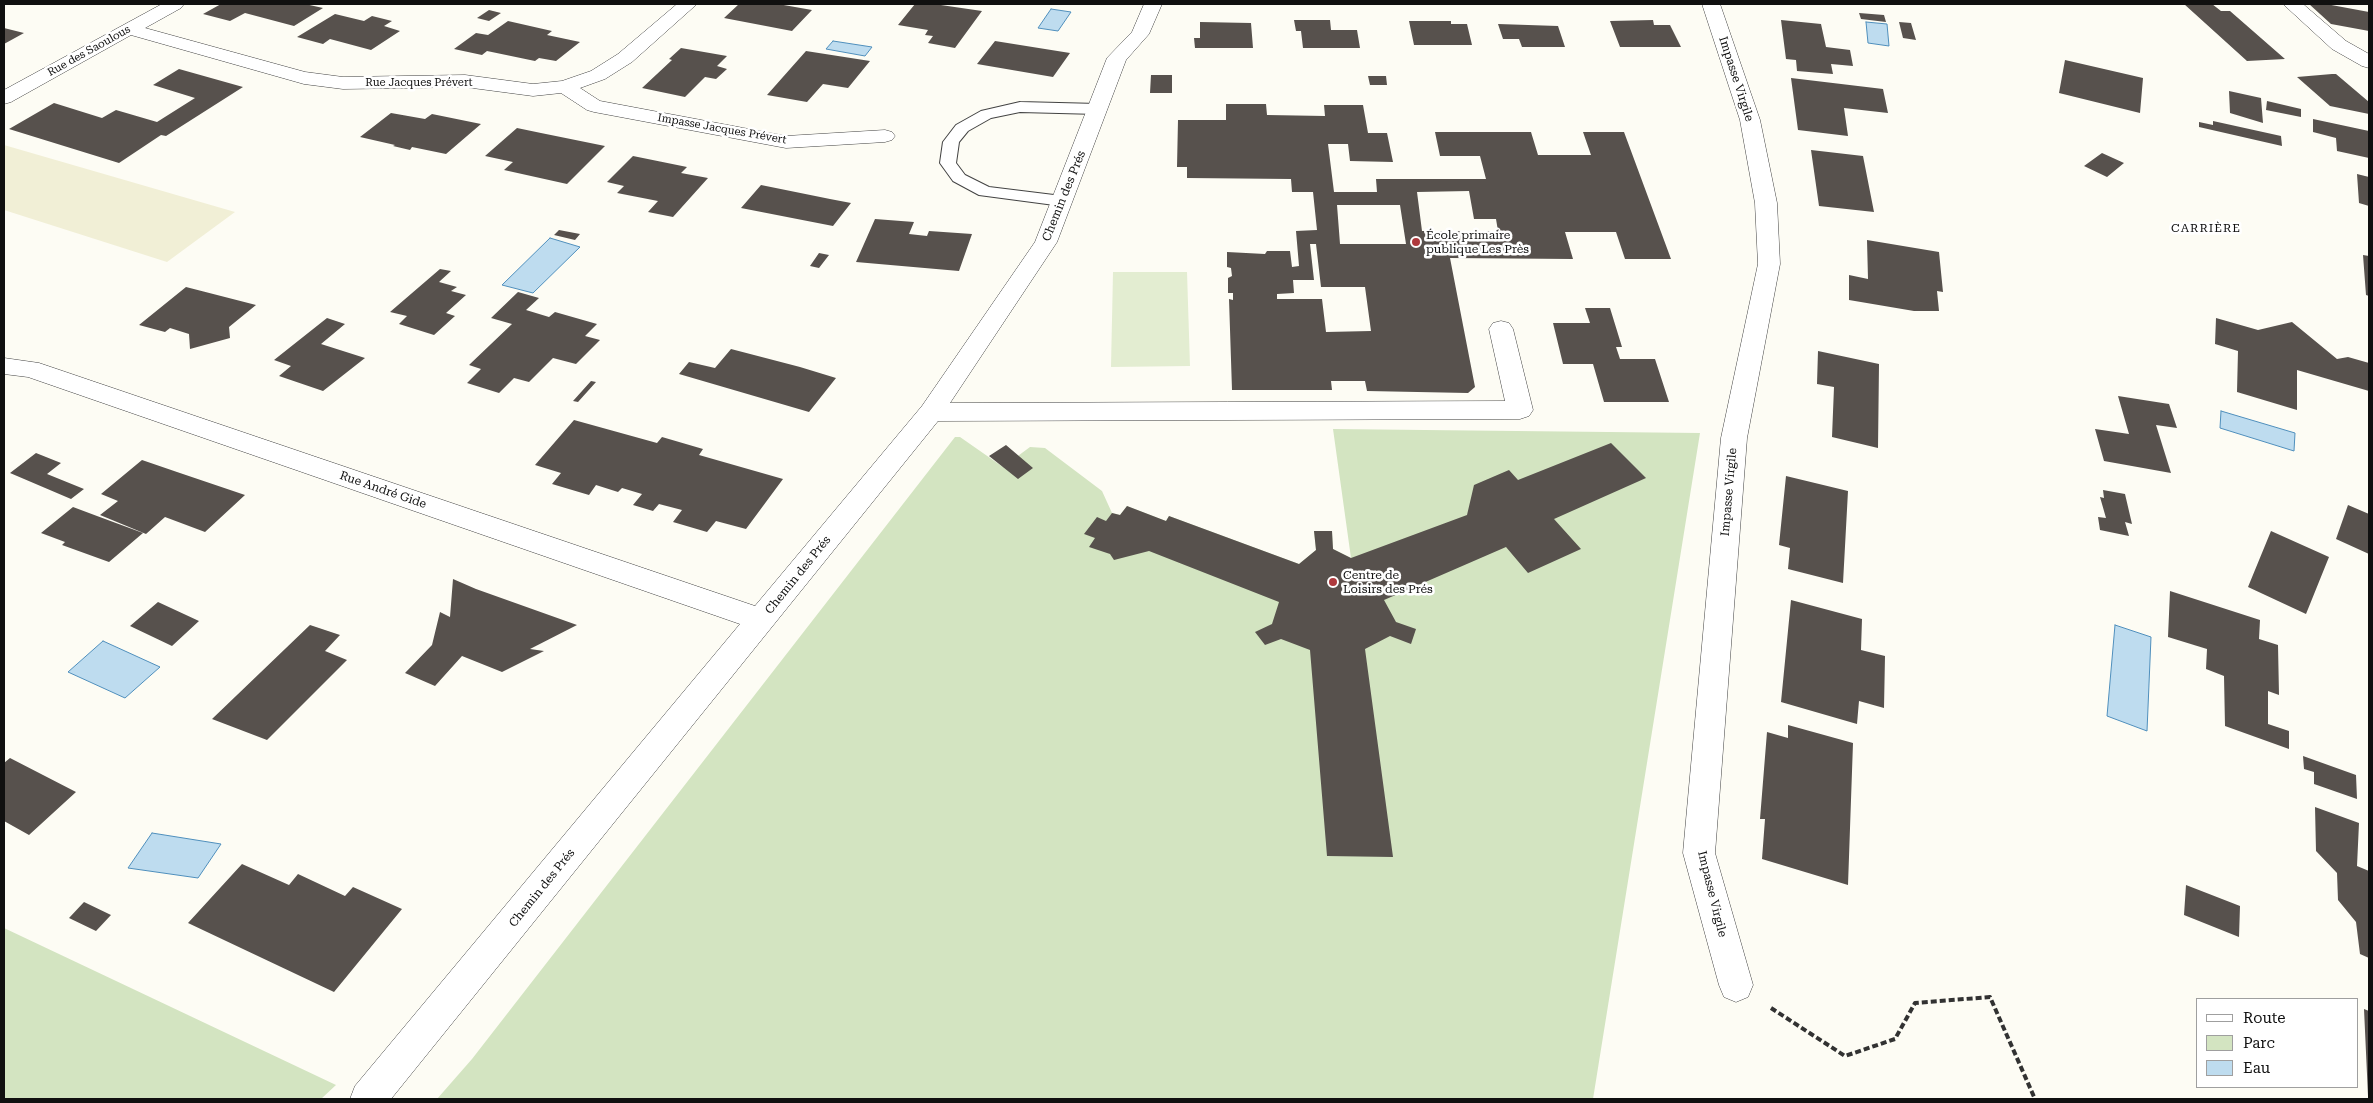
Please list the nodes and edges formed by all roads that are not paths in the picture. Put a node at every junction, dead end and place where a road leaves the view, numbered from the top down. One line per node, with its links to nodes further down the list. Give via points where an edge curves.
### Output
1 (175, 4): 6 (street, Rue des Saoulous)
2 (688, 4): 8 (street, Rue Jacques Prévert, via 626,58 598,75)
3 (1153, 4): 10 (street, Chemin des Prés, via 1140,34 1117,58)
4 (1711, 4): 17 (street, Impasse Virgile, via 1750,120 1766,203 1769,264 1734,438 1699,854)
5 (2292, 4): 7 (street, via 2339,45)
6 (128, 29): 8 (street, Rue Jacques Prévert, via 304,78 342,83 465,81 533,90); 9 (street, Rue des Saoulous)
7 (2369, 62)
8 (565, 87): 11 (street, Impasse Jacques Prévert, via 594,106 786,142)
9 (4, 98)
10 (1098, 109): 12 (street, Chemin des Prés); 12 (lane, via 1020,107 986,114 962,128 951,142 948,163 959,178 985,191)
11 (885, 136)
12 (1062, 201): 15 (street, Chemin des Prés, via 1046,242)
13 (1501, 329): 15 (street, via 1520,410)
14 (4, 366): 16 (street, Rue André Gide, via 39,372)
15 (932, 412): 16 (street, Chemin des Prés)
16 (761, 620): 18 (street, Chemin des Prés)
17 (1736, 985)
18 (368, 1099)

